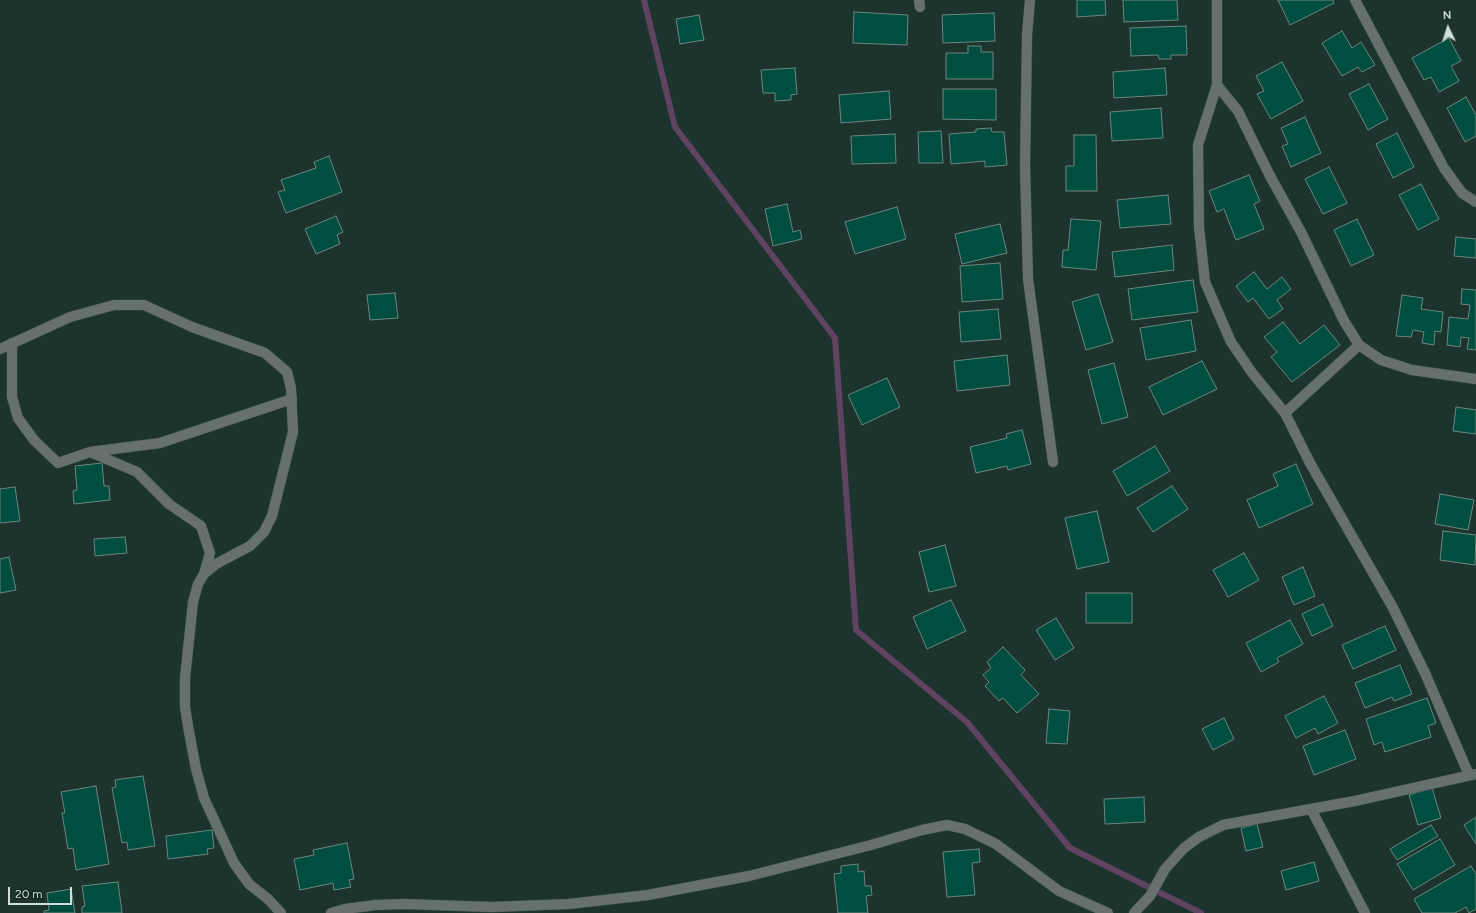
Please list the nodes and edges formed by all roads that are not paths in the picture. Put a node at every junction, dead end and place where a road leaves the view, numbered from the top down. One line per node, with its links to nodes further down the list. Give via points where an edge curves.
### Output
1 (1030, 0): 13 (street, via 1025,166 1028,279)
2 (1217, 0): 4 (street)
3 (1355, 0): 5 (street, via 1444,168 1462,193)
4 (1216, 85): 7 (street, via 1238,111 1344,321); 11 (street, via 1198,145 1199,227 1205,282 1231,342)
5 (1476, 202)
6 (12, 343): 8 (street); 10 (street, via 70,317 114,305 144,305 266,353 287,372); 12 (street, via 12,397 18,418 34,440 58,463)
7 (1359, 345): 9 (street, via 1381,360 1412,370); 11 (street)
8 (0, 349)
9 (1476, 379)
10 (292, 399): 12 (street, via 160,443); 14 (street, via 293,432 272,516 264,532 250,546 216,564)
11 (1285, 413): 15 (street, via 1310,463 1392,606)
12 (90, 452): 14 (street, via 137,472 169,504 201,526 210,553)
13 (1053, 462)
14 (204, 574): 18 (street, via 193,602 185,678 185,707 196,769 204,798 234,863 249,884)
15 (1472, 775): 16 (street)
16 (1311, 809): 21 (street, via 1223,826 1199,837 1184,848 1165,869 1150,896); 22 (street)
17 (486, 910): 19 (street, via 404,904 345,908); 20 (street, via 648,895 749,876 947,825 965,829 996,844 1059,891)
18 (281, 913)
19 (331, 913)
20 (1108, 913)
21 (1134, 913)
22 (1365, 913)

